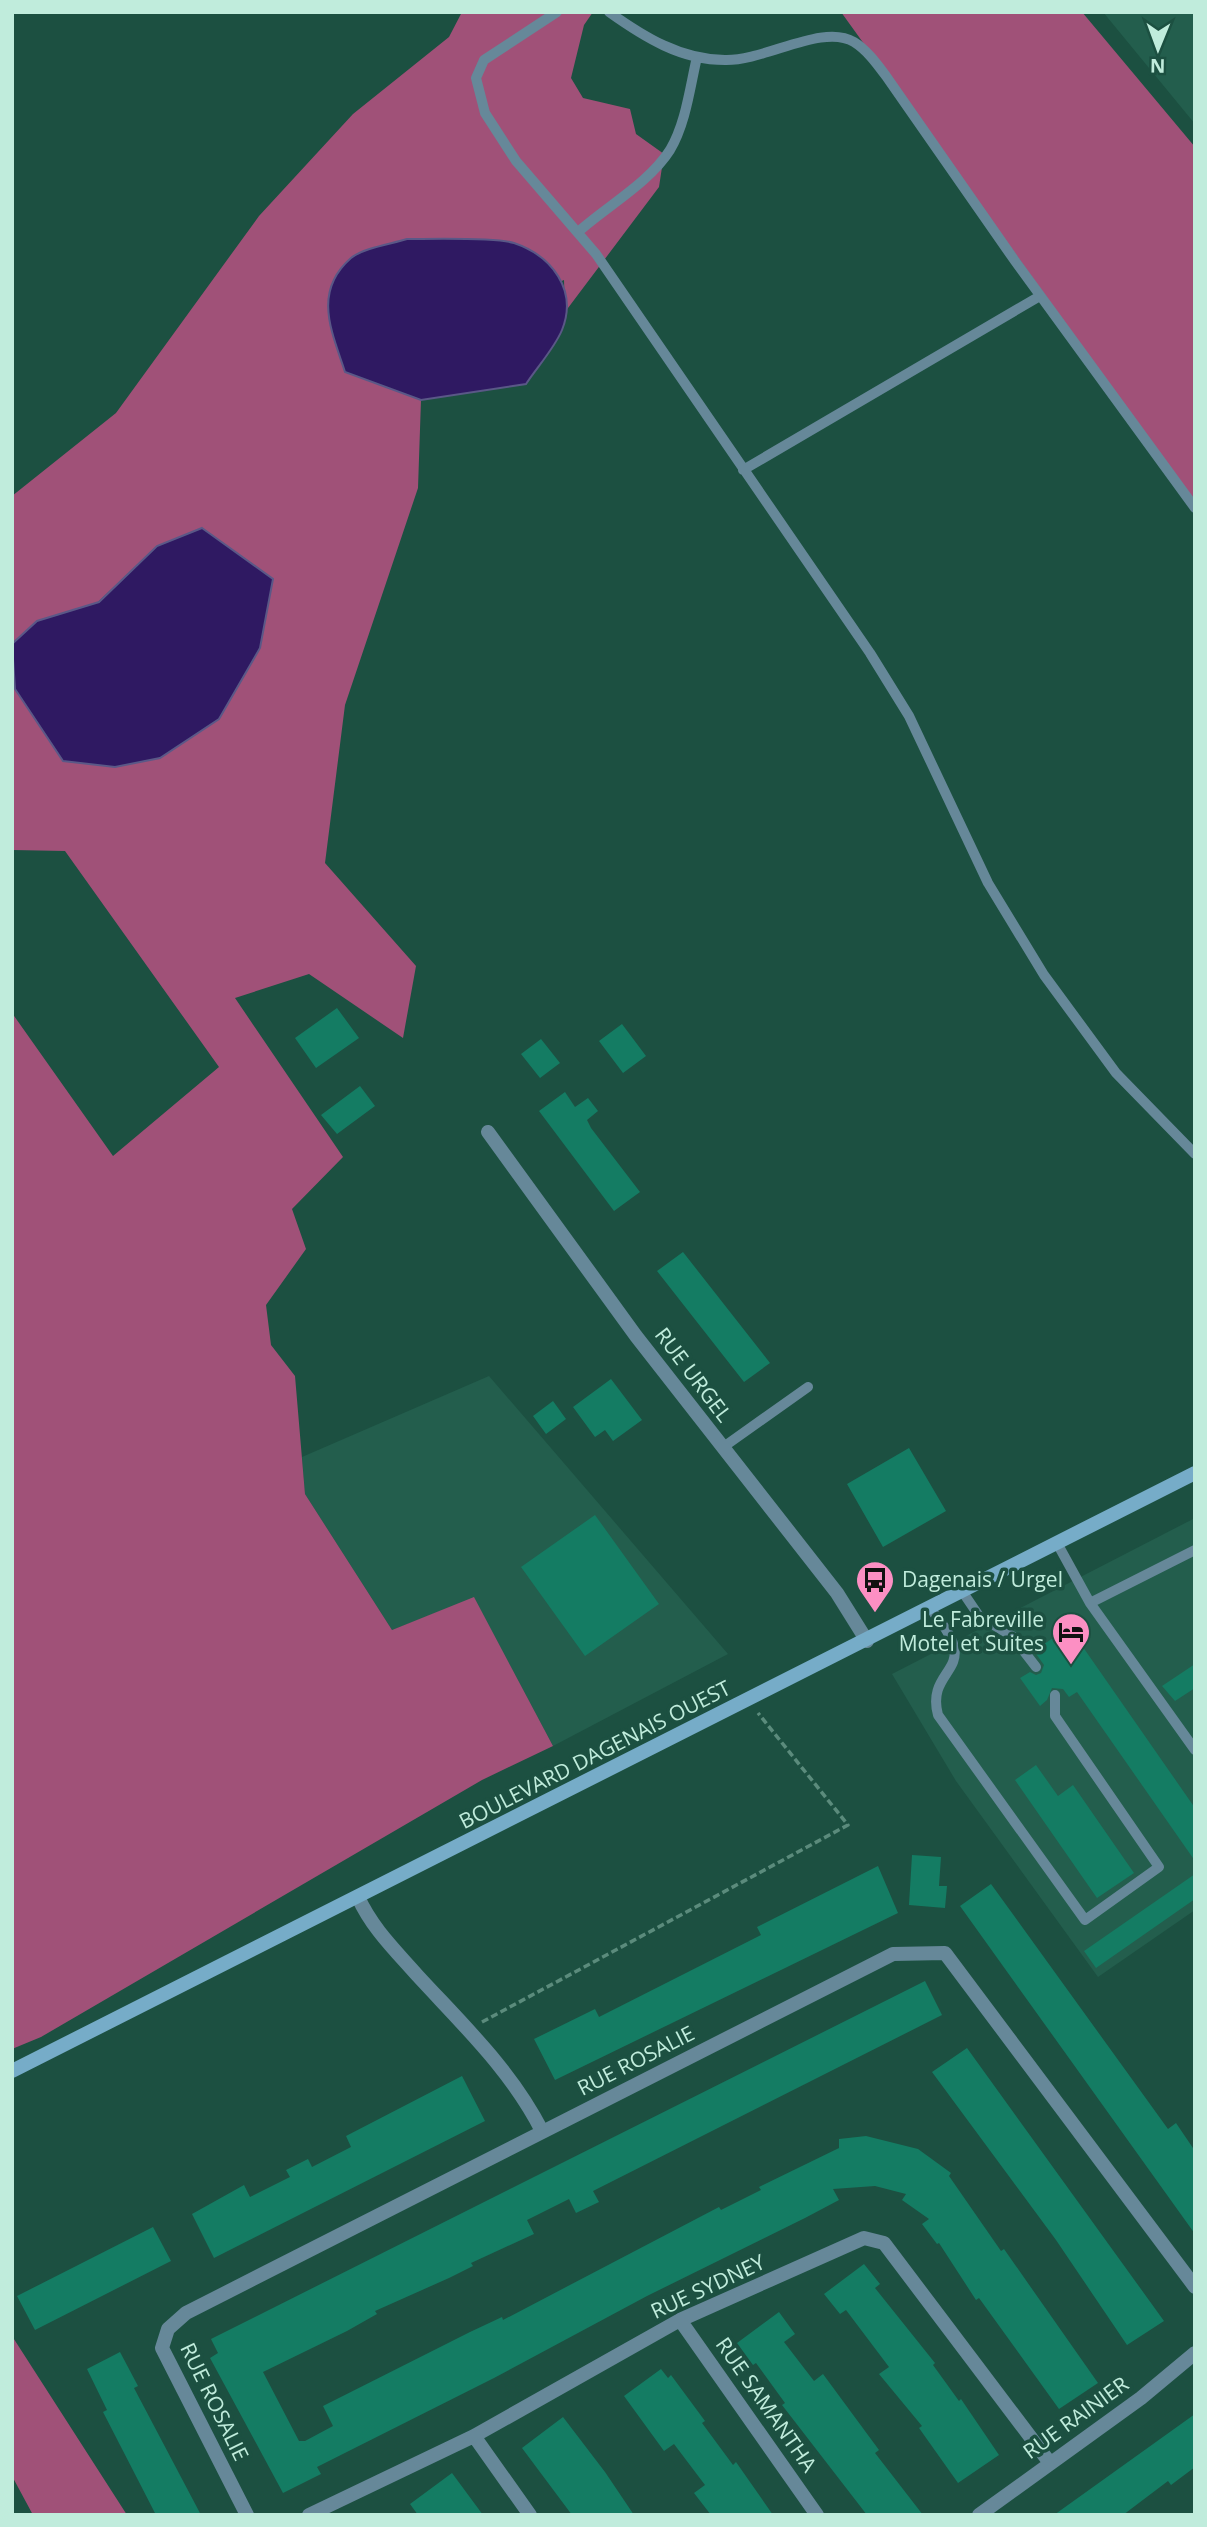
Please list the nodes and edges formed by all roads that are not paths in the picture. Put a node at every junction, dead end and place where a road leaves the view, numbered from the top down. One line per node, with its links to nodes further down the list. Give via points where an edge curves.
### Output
1 (556, 12): 4 (lane, via 484,60 478,69 477,90 498,137)
2 (609, 12): 3 (lane, via 665,47)
3 (697, 57): 4 (lane, via 669,150 639,182); 5 (lane, via 750,59 824,35 853,41 887,76)
4 (578, 232): 6 (lane, via 670,358)
5 (1040, 296): 6 (lane); 7 (lane)
6 (743, 470): 9 (lane, via 903,707 964,839 1044,975 1116,1073)
7 (1195, 508)
8 (488, 1132): 11 (street, RUE URGEL)
9 (1195, 1154)
10 (807, 1387): 11 (lane)
11 (722, 1448): 18 (street, RUE URGEL, via 844,1602)
12 (1195, 1473): 13 (main road, BOULEVARD DAGENAIS OUEST)
13 (1057, 1543): 15 (main road, BOULEVARD DAGENAIS OUEST); 16 (lane)
14 (1195, 1550): 16 (lane)
15 (962, 1591): 17 (main road, BOULEVARD DAGENAIS OUEST); 19 (lane, via 979,1616 1012,1636)
16 (1090, 1603): 21 (lane)
17 (930, 1608): 18 (main road, BOULEVARD DAGENAIS OUEST); 20 (lane, via 955,1648 953,1664 937,1687 939,1715 1085,1920 1159,1867 1055,1716)
18 (867, 1641): 22 (main road, BOULEVARD DAGENAIS OUEST)
19 (1036, 1667)
20 (1055, 1695)
21 (1195, 1750)
22 (358, 1897): 23 (main road, BOULEVARD DAGENAIS OUEST); 24 (street, via 380,1934 518,2088)
23 (12, 2071)
24 (542, 2131): 25 (street, RUE ROSALIE, via 893,1954 945,1953); 30 (street, RUE ROSALIE, via 186,2313 168,2329 162,2348)
25 (1195, 2287)
26 (680, 2320): 28 (street, RUE SYDNEY); 29 (street, RUE SYDNEY, via 864,2238 884,2243); 33 (street, RUE SAMANTHA)
27 (1195, 2353): 29 (street, RUE RAINIER)
28 (474, 2436): 31 (street, RUE SYDNEY); 32 (street)
29 (1050, 2463): 34 (street, RUE RAINIER)
30 (247, 2515)
31 (309, 2515)
32 (530, 2515)
33 (817, 2515)
34 (979, 2515)

